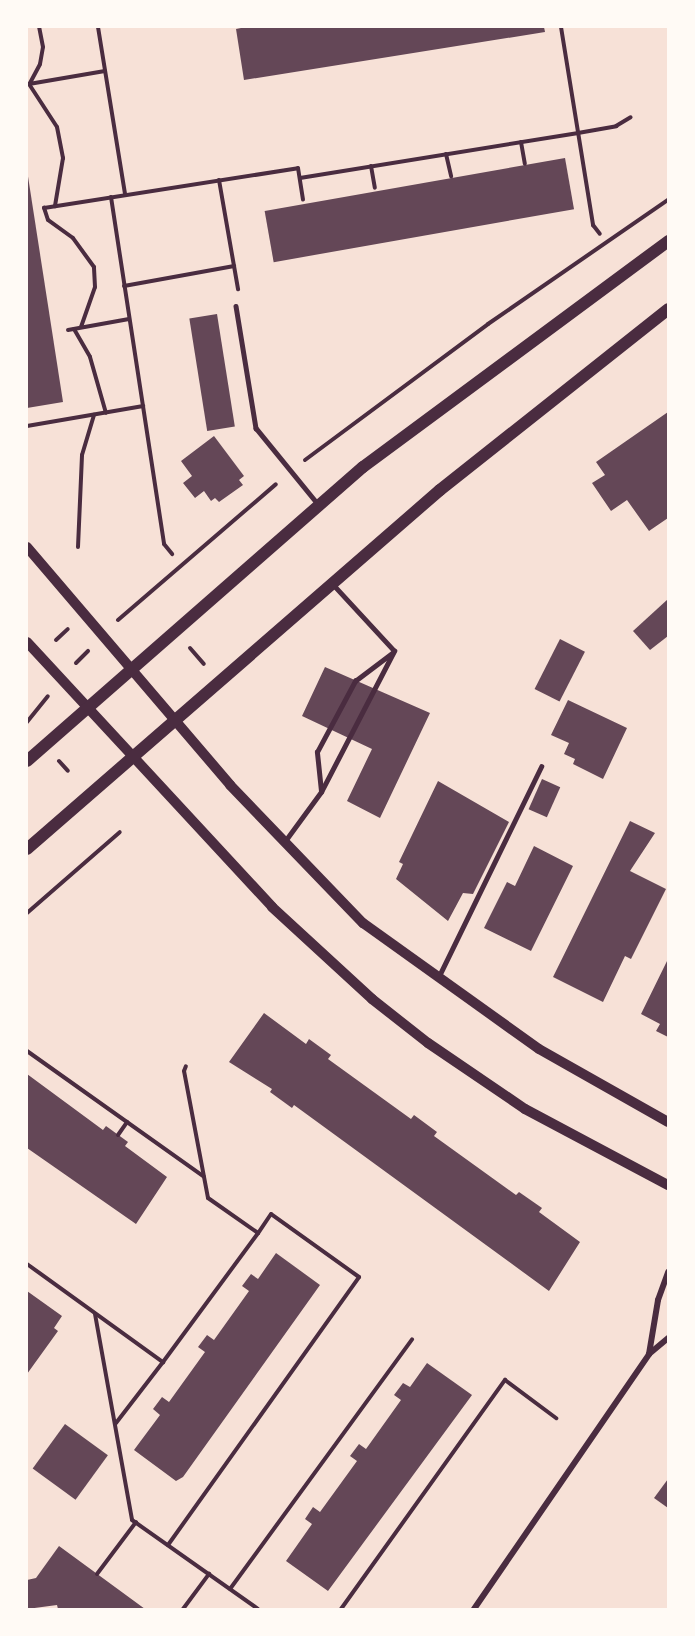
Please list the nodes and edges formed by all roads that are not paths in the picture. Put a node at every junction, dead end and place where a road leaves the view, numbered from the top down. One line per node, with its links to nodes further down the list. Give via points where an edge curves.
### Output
1 (668, 241): 4 (main road, via 363,467)
2 (236, 306): 4 (lane, via 256,428)
3 (668, 309): 6 (main road, via 504,437)
4 (320, 506): 9 (main road)
5 (27, 547): 9 (street)
6 (333, 585): 8 (lane); 11 (main road)
7 (27, 642): 10 (street)
8 (394, 651): 15 (lane); 15 (lane, via 355,681 321,744 317,752)
9 (131, 669): 10 (main road); 11 (street)
10 (87, 708): 12 (street); 13 (main road)
11 (176, 722): 12 (main road); 16 (street)
12 (134, 759): 17 (main road); 20 (street, via 292,927 372,999 428,1043 525,1109)
13 (27, 761)
14 (541, 767): 18 (lane)
15 (321, 792): 16 (lane)
16 (283, 843): 18 (street, via 363,923)
17 (27, 849)
18 (438, 979): 19 (street, via 588,1079)
19 (668, 1122)
20 (668, 1185)
21 (668, 1272): 23 (street, via 658,1300)
22 (668, 1338): 23 (street)
23 (649, 1354): 24 (street)
24 (474, 1609)

